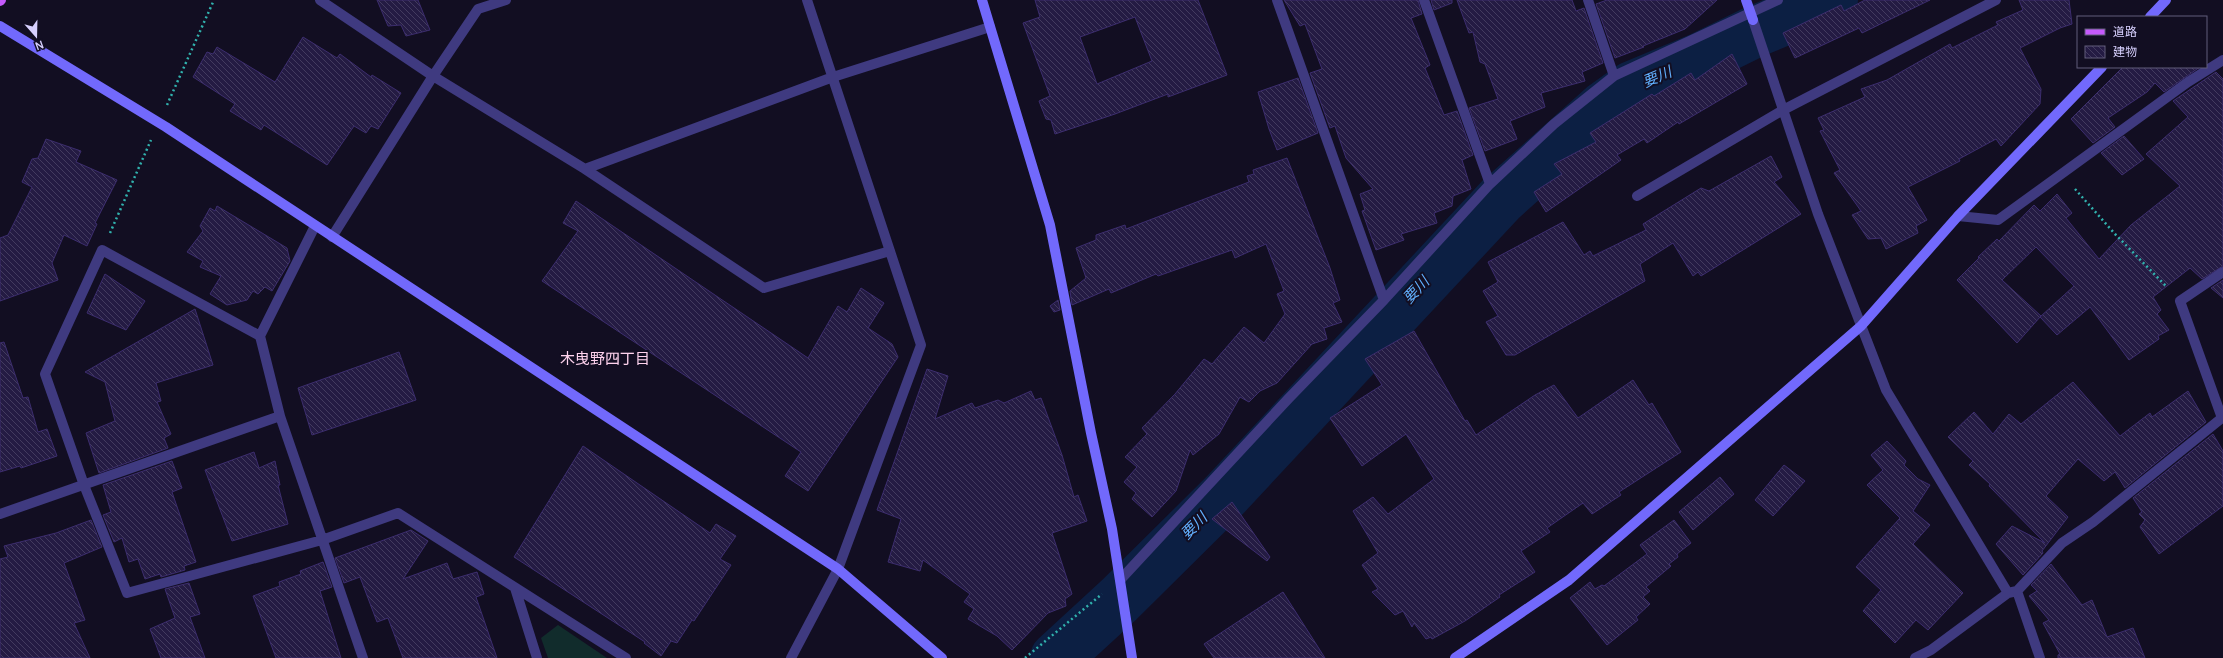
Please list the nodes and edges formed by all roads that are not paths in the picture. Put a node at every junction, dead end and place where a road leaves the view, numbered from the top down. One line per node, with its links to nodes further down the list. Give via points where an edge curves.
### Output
1 (320, 0): 18 (street)
2 (506, 0): 18 (street, via 478,9)
3 (807, 0): 20 (street)
4 (982, 0): 15 (street)
5 (1277, 0): 30 (street)
6 (1424, 0): 23 (street)
7 (1588, 0): 19 (street)
8 (1746, 0): 12 (street)
9 (1778, 0): 12 (street)
10 (1996, 0): 21 (street)
11 (2166, 0): 13 (street)
12 (1752, 16): 19 (street); 21 (street)
13 (2151, 16)
14 (0, 26): 26 (street, via 158,123)
15 (990, 27): 20 (street); 38 (street, via 1050,225)
16 (2223, 60): 25 (street, via 2188,82 1998,220)
17 (2101, 68): 25 (street)
18 (433, 76): 22 (street); 27 (street)
19 (1614, 76): 23 (street, via 1554,124)
20 (833, 77): 22 (street); 28 (street)
21 (1783, 110): 24 (street); 31 (street, via 1818,214)
22 (585, 169): 28 (street, via 764,288)
23 (1490, 184): 30 (street)
24 (1637, 196)
25 (1958, 216): 31 (street)
26 (315, 226): 27 (street); 32 (street)
27 (332, 237): 37 (street)
28 (890, 251): 37 (street, via 921,345)
29 (2223, 272): 40 (street, via 2180,301 2222,418 2093,522 2062,543)
30 (1384, 300): 38 (street)
31 (1861, 326): 40 (street, via 1886,390); 47 (street, via 1569,580)
32 (260, 336): 33 (street); 34 (street, via 102,250 45,374)
33 (280, 416): 34 (street); 36 (street)
34 (84, 485): 35 (street); 36 (street, via 127,593)
35 (0, 514)
36 (322, 540): 39 (street, via 398,513); 41 (street)
37 (838, 569): 44 (street); 45 (street)
38 (1121, 579): 46 (street)
39 (516, 588): 42 (street); 43 (street)
40 (2013, 592): 48 (street, via 1930,650); 49 (street)
41 (363, 658)
42 (537, 658)
43 (626, 658)
44 (791, 658)
45 (942, 658)
46 (1132, 658)
47 (1455, 658)
48 (1914, 658)
49 (2040, 658)

